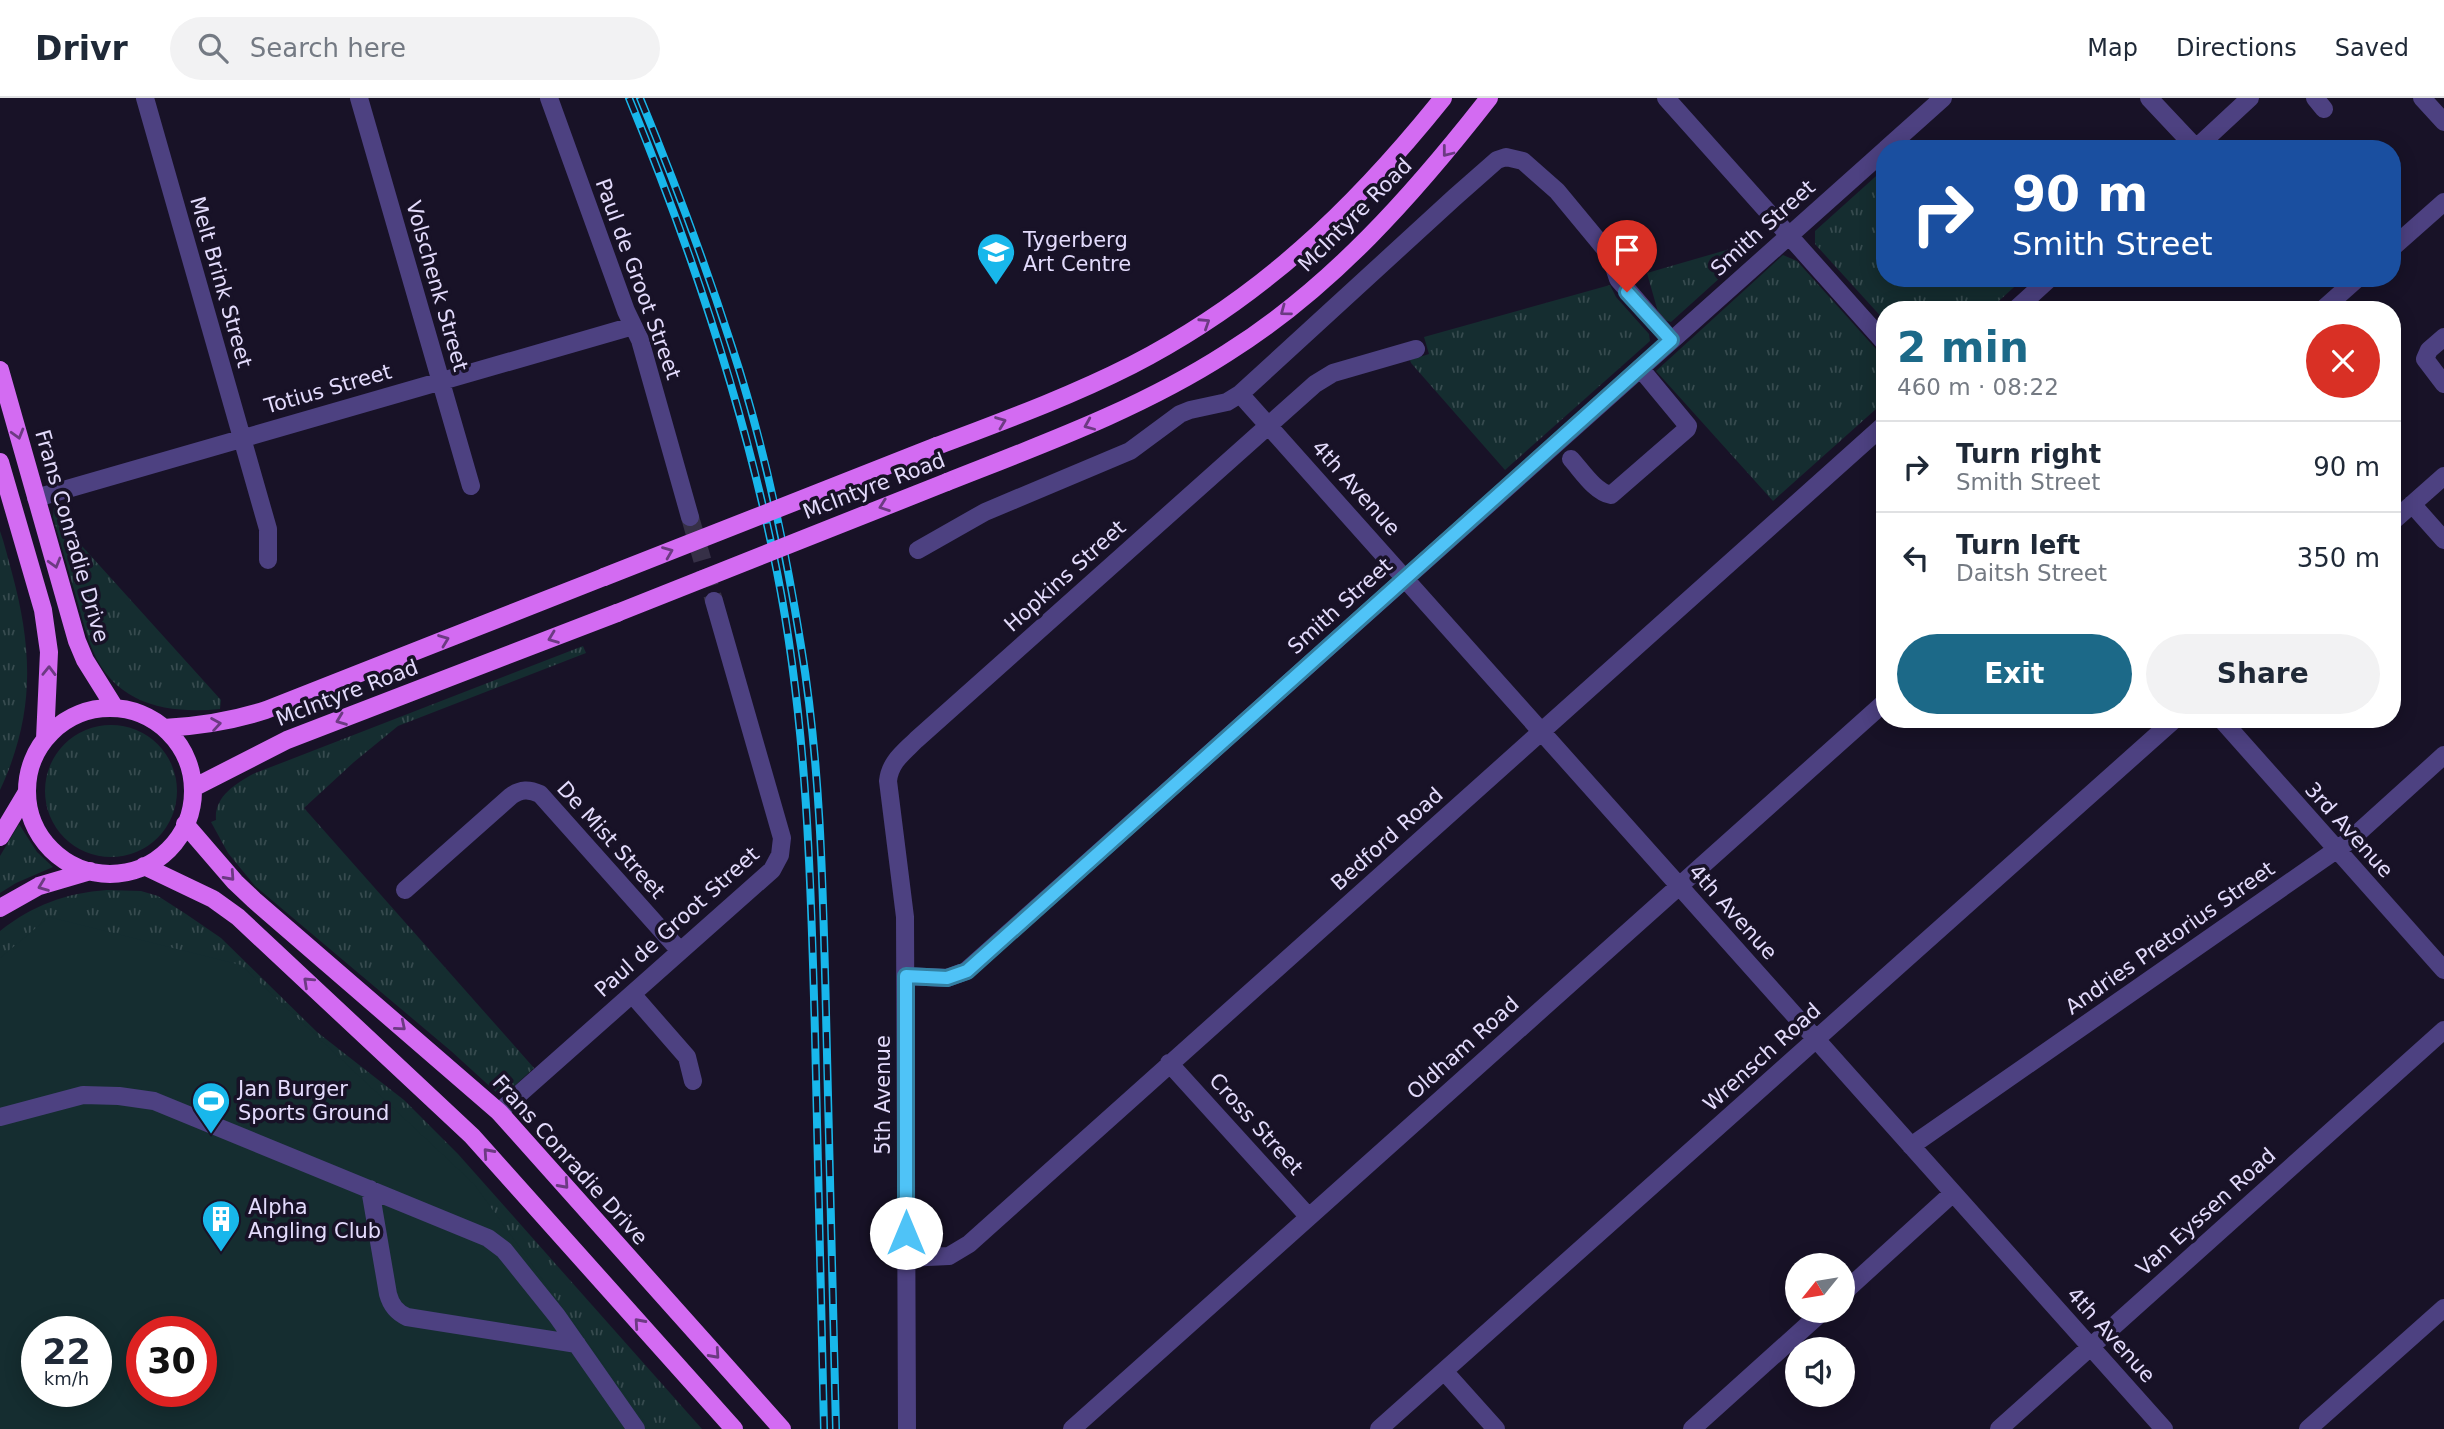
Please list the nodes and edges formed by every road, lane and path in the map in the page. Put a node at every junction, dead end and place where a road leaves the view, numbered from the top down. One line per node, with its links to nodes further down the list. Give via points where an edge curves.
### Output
1 (145, 98): 35 (street, Melt Brink Street)
2 (359, 98): 30 (street, Volschenk Street)
3 (549, 98): 23 (street, Paul de Groot Street)
4 (1443, 98): 52 (main road, McIntyre Road, one-way to 4, bridge, via 234,721 266,710 1057,400 1132,365 1180,339 1268,278 1373,181)
5 (1489, 98): 59 (main road, McIntyre Road, one-way to 59, bridge, via 1390,217 1309,292 1229,352 1138,404 287,740)
6 (1666, 98): 17 (street)
7 (1943, 98): 12 (street, Smith Street)
8 (2149, 98): 13 (street)
9 (2250, 98): 14 (street)
10 (2422, 98): 11 (street)
11 (2444, 122)
12 (1895, 140)
13 (2188, 140)
14 (2204, 140)
15 (1876, 157): 17 (street, Smith Street)
16 (2444, 202): 18 (street)
17 (1789, 236): 24 (street); 26 (street, Smith Street)
18 (2401, 240)
19 (2040, 287): 21 (street)
20 (2348, 287): 22 (street)
21 (2025, 301)
22 (2332, 301)
23 (633, 326): 30 (street, Totius Street); 44 (street, Paul de Groot Street)
24 (1876, 333)
25 (2444, 337): 31 (street, via 2425,359)
26 (1671, 340): 28 (street, Smith Street); 32 (street, via 1618,279 1609,255 1557,191 1523,161 1506,157 1463,189)
27 (1416, 349): 33 (street, Hopkins Street, via 1324,378)
28 (1640, 368): 36 (street, via 1682,416 1687,429 1611,495 1597,488); 48 (street, Smith Street)
29 (0, 370): 40 (main road, Frans Conradie Drive, one-way to 40)
30 (441, 381): 35 (street, Totius Street); 39 (street, Volschenk Street)
31 (2444, 384)
32 (1240, 394): 33 (street, 4th Avenue); 46 (street, via 1180,414 1130,451 985,512)
33 (1269, 424): 48 (street, 4th Avenue); 58 (street, Hopkins Street)
34 (1876, 432): 55 (street, Bedford Road)
35 (242, 438): 40 (street, Totius Street); 47 (street, Melt Brink Street, via 268,529)
36 (1572, 459)
37 (0, 462): 42 (main road)
38 (2444, 476): 41 (street)
39 (471, 486)
40 (36, 498): 50 (main road, Frans Conradie Drive, one-way to 50, via 77,641)
41 (2412, 504): 43 (street); 45 (street)
42 (6, 505): 56 (main road, one-way to 42, via 49,652 43,610)
43 (2401, 514)
44 (690, 517)
45 (2444, 540)
46 (918, 550)
47 (268, 560)
48 (1406, 579): 55 (street, 4th Avenue); 71 (street, Smith Street, via 967,971 947,978)
49 (715, 601): 69 (street, Paul de Groot Street, via 782,847 772,870)
50 (115, 708): 52 (main road, via 141,714); 56 (main road, via 76,715)
51 (1876, 710): 66 (street, Oldham Road)
52 (164, 728): 59 (main road, via 183,754)
53 (2165, 728): 74 (street, Wrensch Road)
54 (2229, 728): 63 (street, 3rd Avenue)
55 (1542, 732): 66 (street, 4th Avenue); 75 (street, Bedford Road)
56 (45, 739): 60 (main road, via 30,767)
57 (2444, 755): 63 (street, Andries Pretorius Street)
58 (893, 763): 71 (street, 5th Avenue, via 888,780 905,917)
59 (192, 788): 61 (main road)
60 (27, 792): 62 (main road); 65 (main road, via 32,818 45,842 65,860)
61 (185, 824): 64 (main road, via 166,852); 77 (main road, Frans Conradie Drive, one-way to 77, via 254,900)
62 (0, 837)
63 (2336, 850): 70 (street, 3rd Avenue); 79 (street, Andries Pretorius Street)
64 (144, 866): 65 (main road, via 117,873); 91 (main road, one-way to 64, via 472,1136 422,1087 238,917 213,899)
65 (90, 871): 68 (main road, one-way to 68, via 39,886)
66 (1679, 885): 74 (street, 4th Avenue); 82 (street, Oldham Road)
67 (405, 890): 69 (street, De Mist Street, via 511,796 533,791)
68 (0, 908)
69 (680, 951): 72 (street, Paul de Groot Street)
70 (2444, 970)
71 (906, 976): 83 (street, 5th Avenue)
72 (632, 994): 76 (street, via 687,1057); 77 (street, Paul de Groot Street)
73 (2444, 1030): 88 (street, Van Eyssen Road)
74 (1816, 1038): 79 (street, 4th Avenue); 89 (street, Wrensch Road)
75 (1169, 1063): 82 (street, Cross Street); 83 (street, Bedford Road, via 960,1251 949,1256)
76 (693, 1080)
77 (499, 1112): 92 (main road, Frans Conradie Drive, one-way to 92)
78 (0, 1117): 80 (street, via 83,1095 154,1101)
79 (1912, 1146): 81 (street, 4th Avenue)
80 (370, 1189): 87 (street, via 488,1238 504,1250); 87 (street, via 388,1294 400,1314)
81 (1953, 1193): 84 (street); 88 (street, 4th Avenue)
82 (1308, 1216): 94 (street, Oldham Road)
83 (906, 1258): 93 (street, 5th Avenue)
84 (1855, 1282)
85 (2444, 1308): 100 (street)
86 (1810, 1323): 97 (street)
87 (577, 1344): 90 (street)
88 (2090, 1346): 98 (street, Van Eyssen Road); 99 (street, 4th Avenue)
89 (1444, 1371): 95 (street, Wrensch Road); 96 (street)
90 (636, 1429)
91 (734, 1429)
92 (782, 1429)
93 (907, 1429)
94 (1072, 1429)
95 (1379, 1429)
96 (1496, 1429)
97 (1692, 1429)
98 (1999, 1429)
99 (2164, 1429)
100 (2308, 1429)

